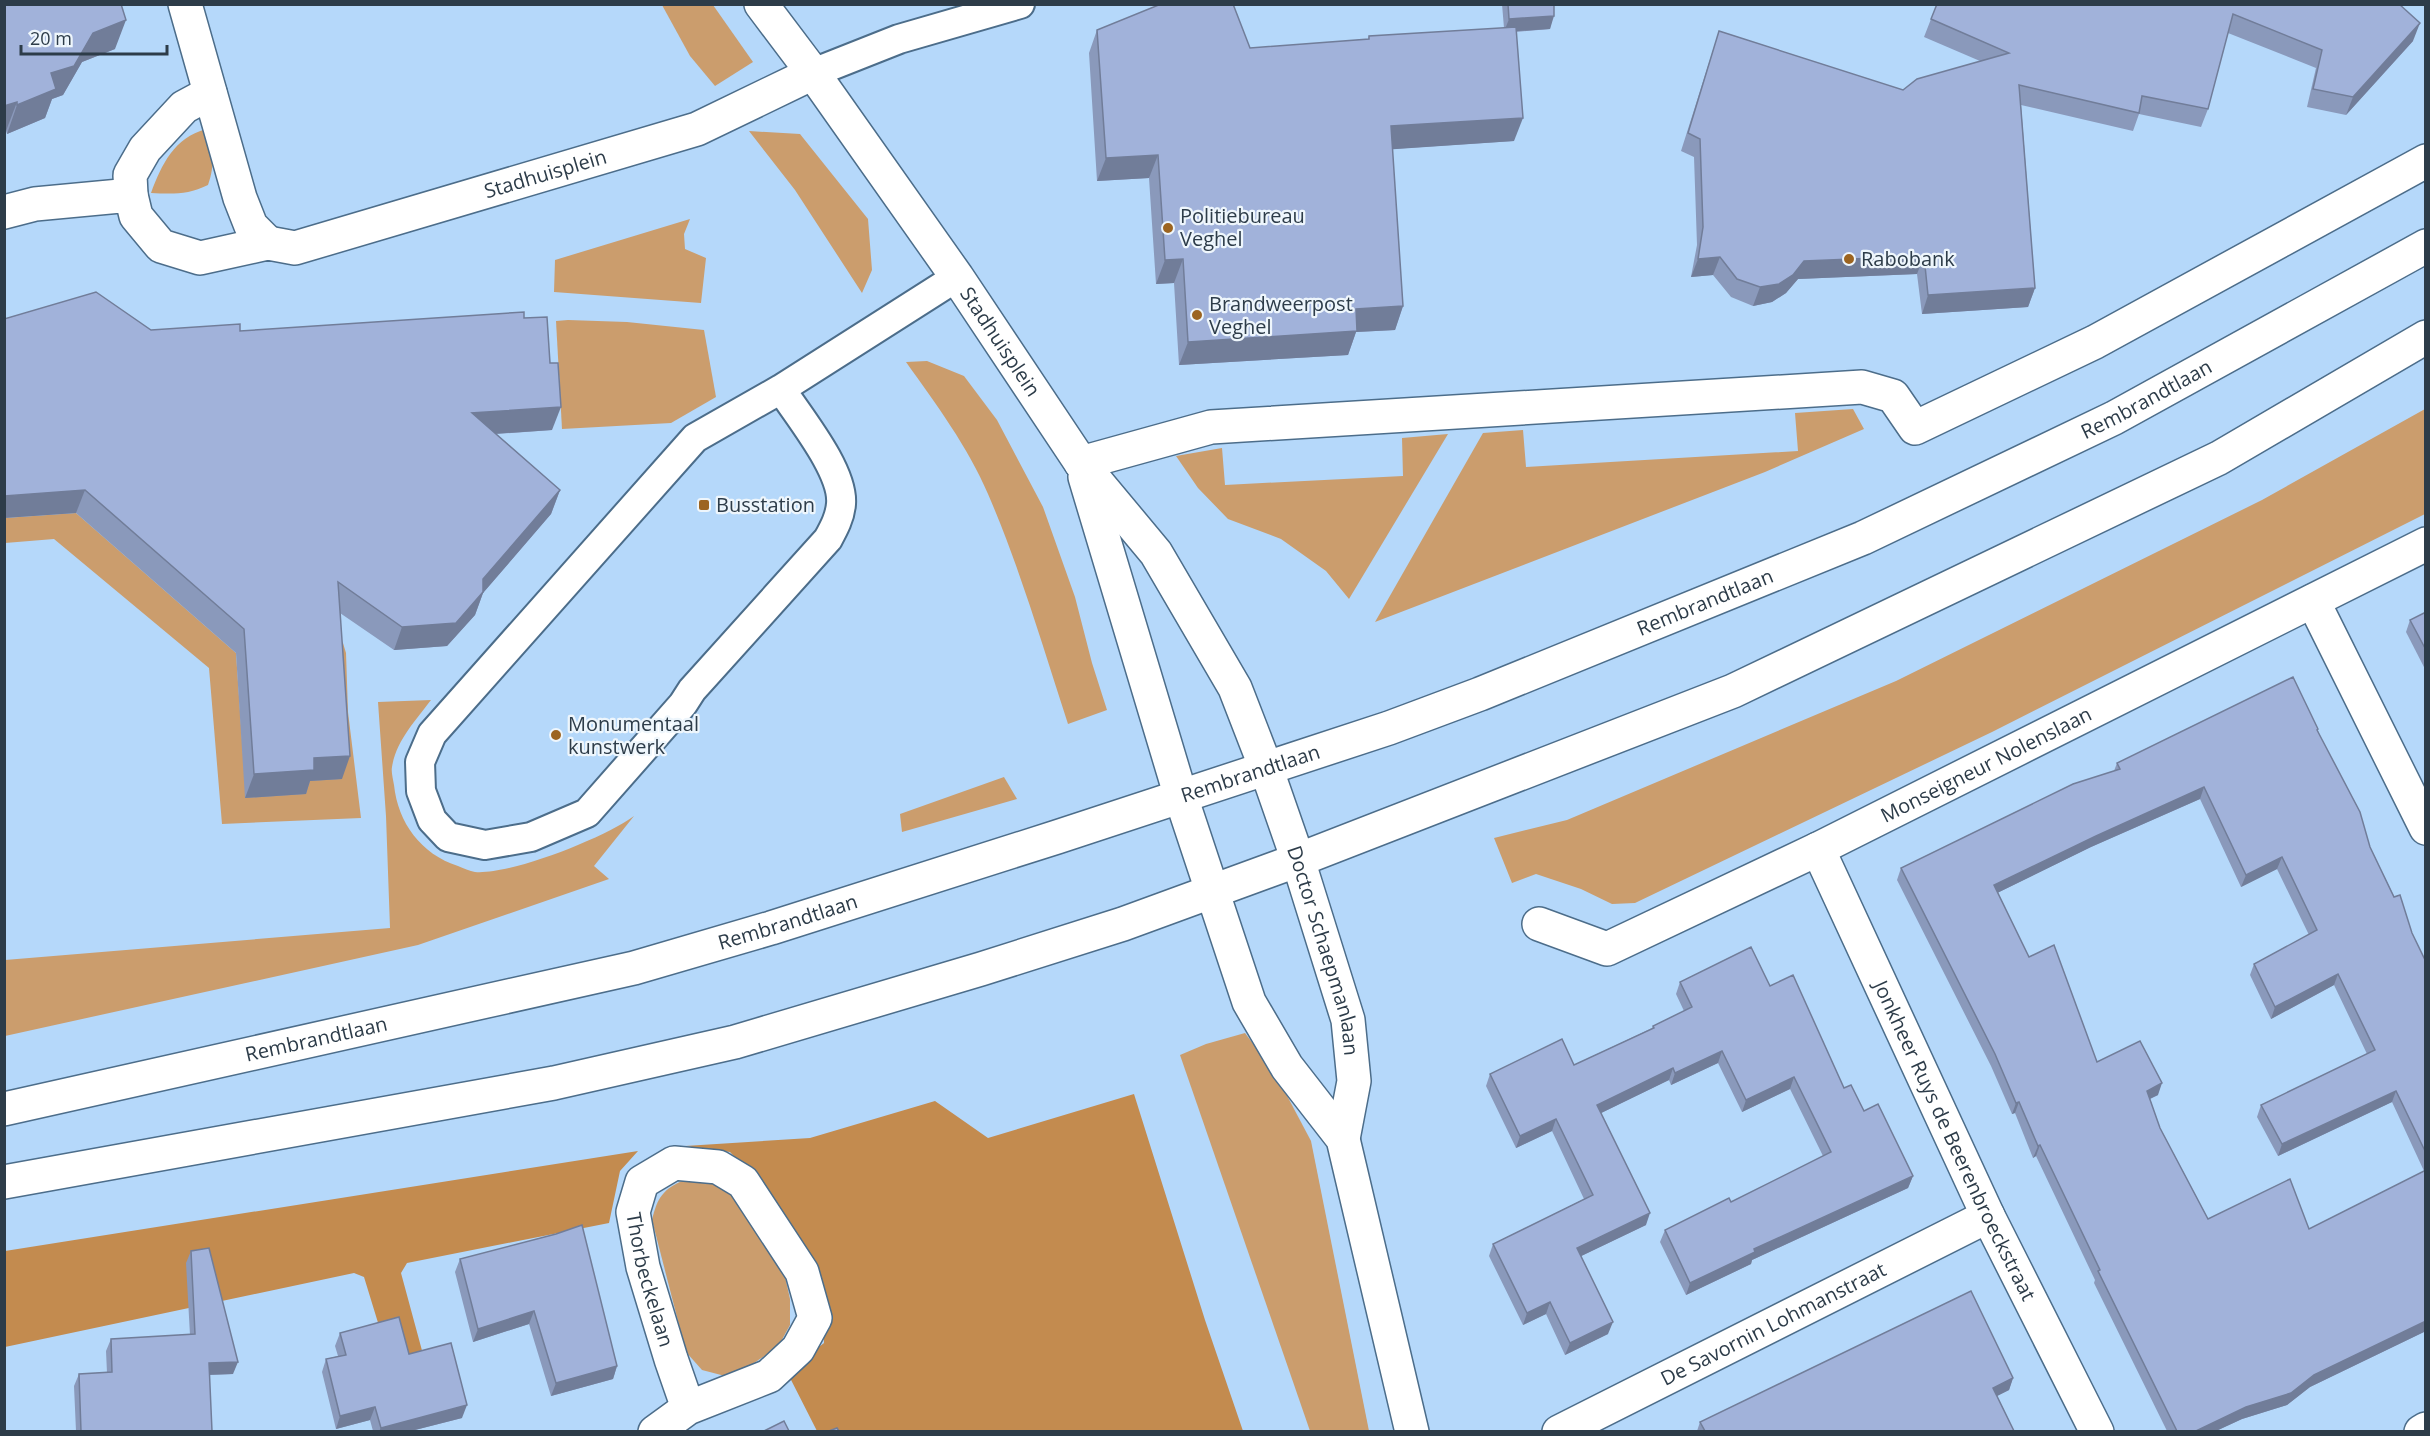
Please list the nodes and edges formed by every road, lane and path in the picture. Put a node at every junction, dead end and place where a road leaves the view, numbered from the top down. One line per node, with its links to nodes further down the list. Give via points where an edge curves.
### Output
1 (761, 4): 4 (street, Stadhuisplein)
2 (189, 5): 5 (street)
3 (1019, 5): 4 (lane, via 899,39)
4 (813, 74): 9 (street, Stadhuisplein, via 697,129 295,248); 11 (street, Stadhuisplein)
5 (210, 93): 7 (street, Stadhuisplein, via 184,107 145,149 130,175); 9 (street, via 240,198 251,226)
6 (2426, 160): 14 (street, via 2095,342 1915,428 1893,396 1862,387 1211,427)
7 (131, 195): 8 (street, via 35,204); 9 (street, Stadhuisplein, via 136,216 161,246 200,258)
8 (4, 212)
9 (268, 243)
10 (2426, 246): 17 (street, Rembrandtlaan, via 2114,417 1863,538 1480,694)
11 (957, 277): 13 (lane); 14 (street, Stadhuisplein)
12 (2426, 337): 21 (street, via 2219,458 1733,692)
13 (781, 388): 13 (lane, via 695,438 432,734 420,762 420,790 432,820 448,837 485,844 508,841 531,837 586,813 828,539 839,513 839,484 832,466)
14 (1081, 464): 17 (street, Stadhuisplein, via 1156,553 1235,688); 18 (street, Stadhuisplein)
15 (2426, 544): 16 (street, Monseigneur Nolenslaan)
16 (2313, 601): 19 (street); 20 (street, Monseigneur Nolenslaan)
17 (1266, 768): 18 (street, Rembrandtlaan); 21 (street, Doctor Schaepmanlaan)
18 (1182, 797): 22 (street, Doctor Schaepmanlaan); 24 (street, Rembrandtlaan, via 634,968)
19 (2426, 828)
20 (1818, 849): 23 (street, Monseigneur Nolenslaan, via 1607,949); 27 (street, Jonkheer Ruys de Beerenbroeckstraat)
21 (1298, 860): 22 (street); 25 (street, Doctor Schaepmanlaan, via 1348,1020 1354,1082)
22 (1213, 891): 25 (street, Doctor Schaepmanlaan, via 1249,1002 1287,1067); 26 (street, via 1044,950 735,1042 554,1083)
23 (1539, 924)
24 (4, 1109)
25 (1342, 1139): 31 (street, Doctor Schaepmanlaan)
26 (4, 1182)
27 (1988, 1216): 32 (street, De Savornin Lohmanstraat); 33 (street, Jonkheer Ruys de Beerenbroeckstraat)
28 (688, 1408): 28 (street, Thorbeckelaan, via 643,1267 633,1212 642,1182 674,1163 718,1167 743,1182 802,1272 815,1318 798,1349 769,1376); 30 (street, Thorbeckelaan)
29 (2426, 1429): 34 (street)
30 (655, 1431)
31 (1412, 1431)
32 (1560, 1431)
33 (2097, 1431)
34 (2421, 1431)

